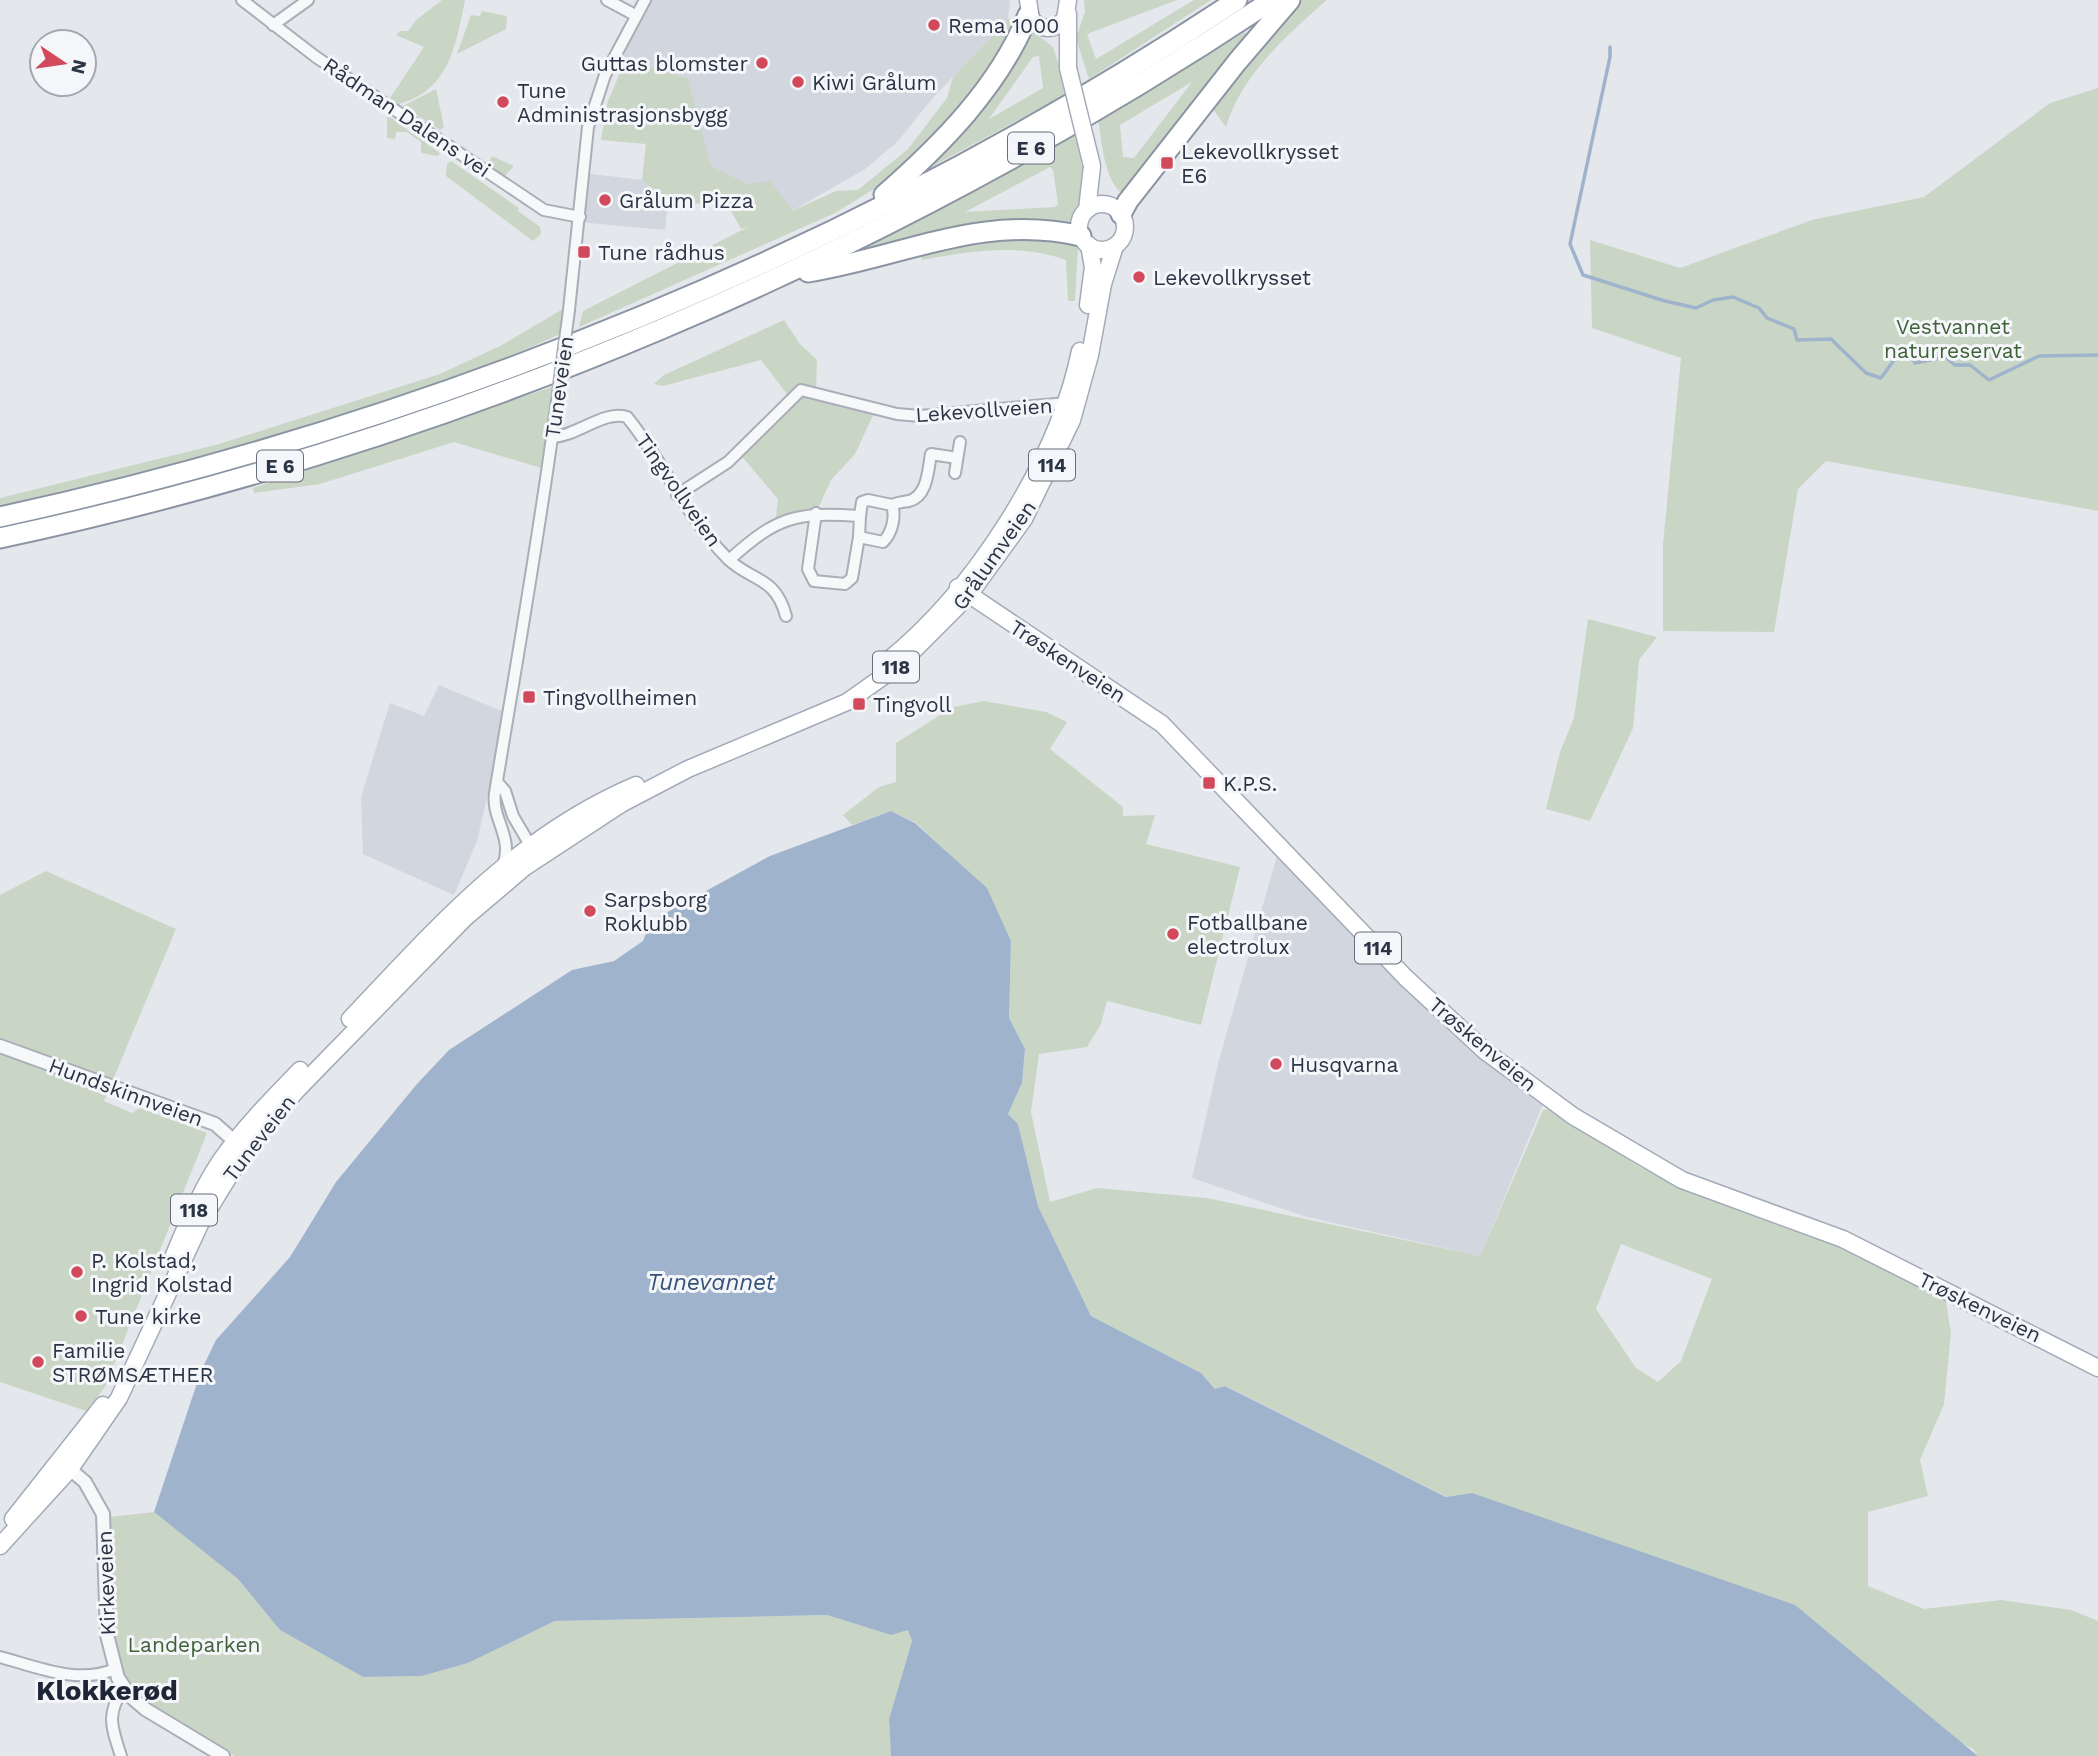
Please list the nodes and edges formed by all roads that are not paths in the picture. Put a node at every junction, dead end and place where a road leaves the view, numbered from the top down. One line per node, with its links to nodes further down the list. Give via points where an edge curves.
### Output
1 (242, 0): 11 (street, Rådman Dalens vei)
2 (308, 0): 11 (street)
3 (607, 0): 10 (street)
4 (645, 0): 10 (street, Tuneveien)
5 (1237, 0): 17 (highway, E 6, via 1058,109)
6 (1272, 0): 21 (highway, E 6, via 1018,155)
7 (1290, 0): 15 (highway, via 1128,201)
8 (1028, 7): 12 (main road, 114, via 1035,23); 17 (highway, E 6, via 1014,46 948,135)
9 (1068, 7): 12 (main road, 114, via 1056,27); 13 (main road, 114)
10 (635, 15): 18 (street, Tuneveien, via 606,75 588,127)
11 (273, 25): 18 (street, Rådman Dalens vei, via 544,210)
12 (1044, 28): 13 (main road, 114)
13 (1063, 50): 14 (main road, 114, bridge)
14 (1092, 166): 15 (main road, 114); 16 (main road, 114)
15 (1114, 209): 16 (main road); 20 (main road, 114, via 1124,234)
16 (1087, 210): 19 (main road, 114, via 1080,220)
17 (859, 216): 32 (highway, E 6, via 667,305 471,382 237,457)
18 (580, 217): 24 (street, Tuneveien, bridge)
19 (1085, 241): 20 (main road, via 1102,250); 21 (highway, E 6, via 1024,227 985,231); 23 (main road, Grålumveien / 114, via 1093,267 1091,289)
20 (1115, 246): 22 (main road, Grålumveien / 114)
21 (779, 277): 34 (highway, E 6, via 565,368 386,432 188,492)
22 (1080, 394): 23 (street, Lekevollveien); 36 (main road, Grålumveien / 114, via 1024,519)
23 (1065, 404): 28 (street, Lekevollveien, via 920,416 801,390 728,462); 36 (main road, Grålumveien / 114, via 1028,486)
24 (552, 437): 28 (street, Tingvollveien, via 611,416 627,417); 39 (street, Tuneveien)
25 (960, 442): 26 (street)
26 (957, 458): 27 (street); 29 (street, via 931,454 920,494 912,501)
27 (955, 473)
28 (677, 495): 35 (street, Tingvollveien)
29 (892, 505): 31 (street, via 862,502); 33 (street, via 890,535 883,542)
30 (816, 513): 31 (street, Tingvollveien); 33 (street, via 808,569 814,581 845,584 852,578); 35 (street, Tingvollveien, via 775,526)
31 (860, 516): 33 (street)
32 (0, 517)
33 (859, 537)
34 (0, 538)
35 (729, 560): 37 (street, Tingvollveien, via 771,586)
36 (964, 591): 38 (main road, Grålumveien / 118, via 898,666 847,702); 45 (main road, Trøskenveien / 114, via 1162,724 1432,1003 1512,1073 1573,1116 1682,1180 1843,1239)
37 (786, 617)
38 (688, 769): 40 (main road, Grålumveien / 118, via 617,793); 42 (main road, Grålumveien / 118, via 621,804)
39 (498, 783): 40 (street); 41 (street, Tuneveien, via 495,794 507,850)
40 (530, 845): 41 (main road, Tuneveien / 118); 42 (street)
41 (503, 865): 44 (main road, Tuneveien / 118, via 449,915)
42 (524, 867): 44 (main road, Tuneveien / 118, via 465,918)
43 (0, 1046): 44 (street, Hundskinnveien, via 215,1124)
44 (240, 1145): 46 (main road, Tuneveien / 118, via 120,1398)
45 (2098, 1368)
46 (65, 1464): 47 (main road, Tuneveien / 118); 48 (main road, Tuneveien / 118); 50 (street, Kirkeveien, via 89,1487 103,1514 107,1635)
47 (0, 1538)
48 (0, 1546)
49 (0, 1657): 50 (street, via 89,1677)
50 (114, 1669): 51 (street, Kirkeveien)
51 (124, 1686): 52 (street, via 111,1717); 53 (street, Kirkeveien, via 145,1709)
52 (121, 1756)
53 (223, 1756)

